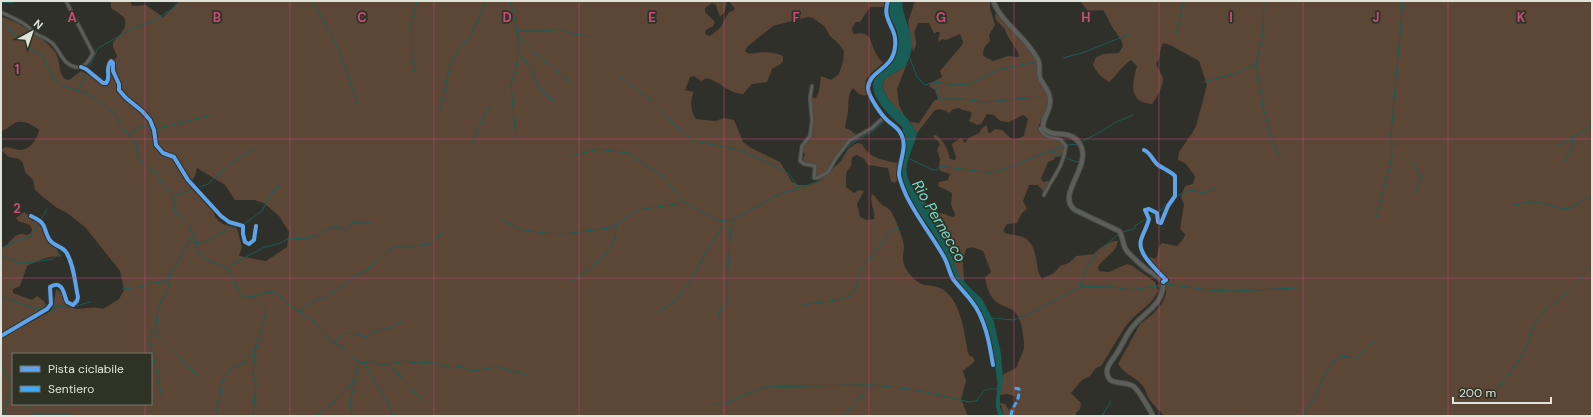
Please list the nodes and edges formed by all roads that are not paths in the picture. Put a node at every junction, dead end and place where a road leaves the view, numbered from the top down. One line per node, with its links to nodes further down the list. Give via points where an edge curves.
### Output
1 (66, 1): 5 (street, via 93,53 86,65)
2 (888, 1): 7 (street, via 887,18 894,31 896,48 889,63 871,78 868,87 870,95)
3 (993, 1): 8 (main road, via 999,13 1038,60 1040,75 1051,103)
4 (1, 12): 5 (street, via 22,22 50,41 63,60 75,67)
5 (81, 67): 12 (street, via 106,84 109,78 108,64 111,61 119,90 150,120 156,145 163,154 174,157 188,180 221,216 228,222 243,226 245,242 249,244 254,240)
6 (812, 86): 7 (street, via 810,136 801,148 800,161 815,166 814,178 828,172 852,138)
7 (886, 119): 15 (street, via 899,129 903,137 899,176 906,194 949,265 952,277 978,311 988,339)
8 (1043, 126): 10 (street, via 1040,129 1044,136 1061,140 1066,146 1060,169); 13 (main road, via 1050,134 1070,135 1081,145 1082,164 1070,189 1070,206 1119,231 1127,252)
9 (1144, 150): 13 (street, via 1158,165 1175,176 1175,196 1161,223 1158,222 1157,213 1145,210 1149,219 1141,241 1149,262 1165,279)
10 (1044, 195)
11 (31, 216): 14 (street, via 44,225 52,242 66,251 77,301 72,305 67,302 62,288 53,285 50,287 51,304 47,310)
12 (256, 226)
13 (1163, 282): 16 (main road, via 1158,302 1130,330 1106,372 1114,383 1127,383 1137,389)
14 (1, 336)
15 (993, 365)
16 (1153, 416)

